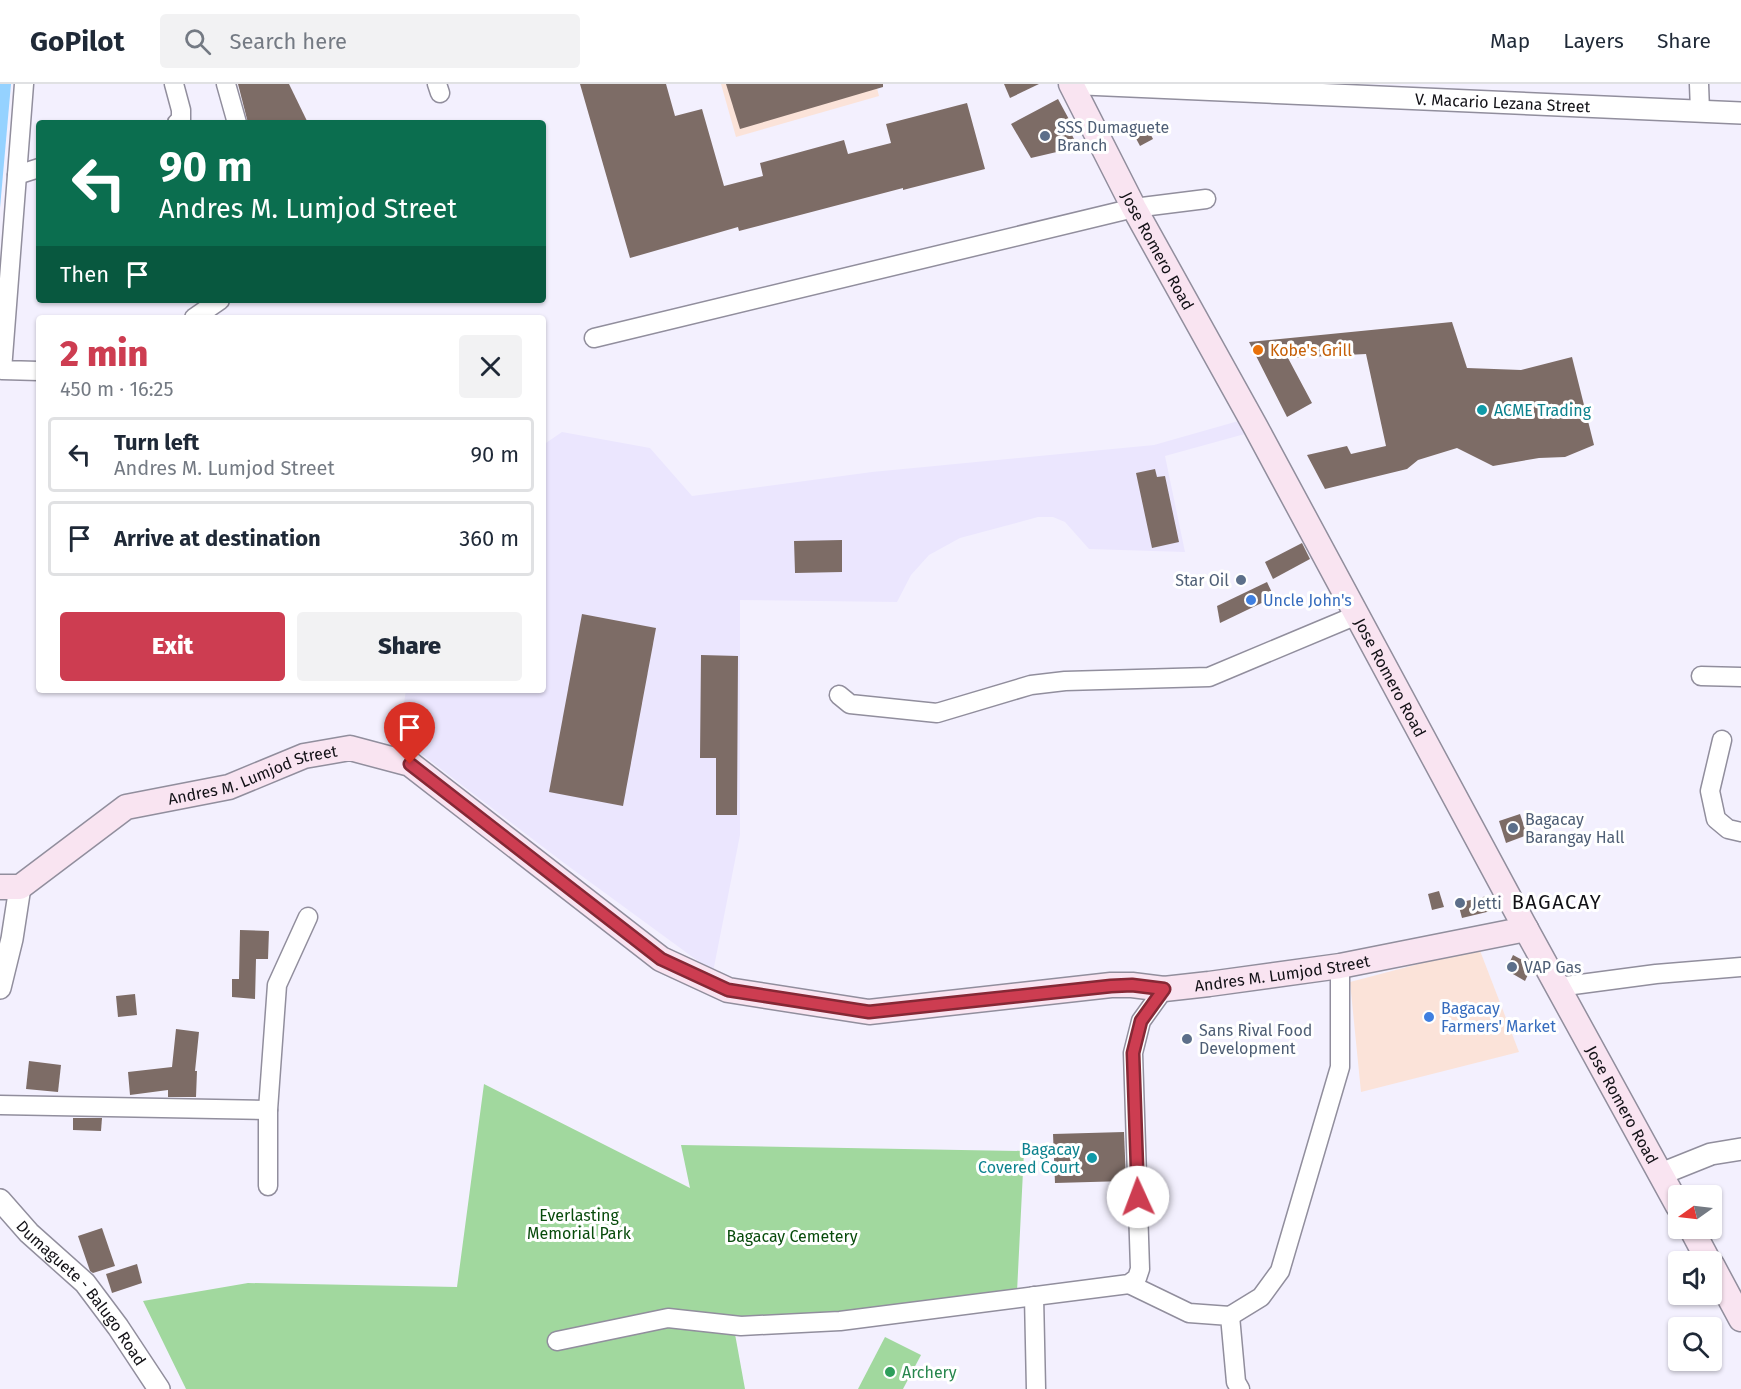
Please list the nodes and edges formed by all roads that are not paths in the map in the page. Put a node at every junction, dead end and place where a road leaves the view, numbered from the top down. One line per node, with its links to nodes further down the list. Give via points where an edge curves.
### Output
1 (24, 84): 13 (street)
2 (174, 84): 10 (street)
3 (226, 84): 11 (street)
4 (1071, 84): 15 (main road, Jose Romero Road)
5 (1084, 84): 7 (street, V. Macario Lezana Street)
6 (1699, 84): 8 (street)
7 (1385, 91): 8 (street, V. Macario Lezana Street)
8 (1700, 111): 9 (street, V. Macario Lezana Street)
9 (1741, 113)
10 (181, 120)
11 (236, 120)
12 (36, 169): 13 (street)
13 (17, 175): 19 (street, via 2,370)
14 (1206, 199): 15 (street)
15 (1134, 208): 18 (street); 20 (main road, Jose Romero Road)
16 (216, 303): 17 (street)
17 (198, 315)
18 (594, 338)
19 (36, 371)
20 (1356, 615): 23 (street, via 1209,677 1031,685 937,713 850,704); 28 (main road, Jose Romero Road)
21 (1701, 676): 22 (street)
22 (1741, 677)
23 (839, 695)
24 (1722, 740): 25 (street, via 1710,791 1716,819 1728,829)
25 (1741, 832)
26 (10, 887): 32 (street, via 12,939); 33 (main road, Andres M. Lumjod Street, via 126,807 229,787 304,756 350,748 410,764 661,959 728,990 869,1012 1111,986)
27 (308, 917): 35 (street, via 277,985)
28 (1526, 929): 29 (main road, Andres M. Lumjod Street); 31 (main road, Jose Romero Road)
29 (1340, 966): 33 (main road, Andres M. Lumjod Street); 44 (street, via 1340,1067 1280,1271 1261,1297)
30 (1741, 968): 31 (street)
31 (1558, 987): 37 (main road, Jose Romero Road)
32 (0, 988)
33 (1164, 989): 41 (street, via 1141,1021 1133,1053 1140,1269)
34 (0, 1105): 35 (street)
35 (268, 1110): 38 (street)
36 (1741, 1149): 37 (street, via 1711,1154)
37 (1661, 1174): 39 (main road, Jose Romero Road)
38 (268, 1186)
39 (1668, 1187)
40 (0, 1200): 47 (street, Dumaguete - Balugo Road, via 29,1233 85,1283)
41 (1129, 1284): 43 (street); 44 (street, via 1189,1313)
42 (1722, 1285): 45 (main road)
43 (1034, 1296): 46 (street, via 840,1321 741,1326 668,1318); 48 (street)
44 (1230, 1316): 49 (street, via 1236,1382)
45 (1741, 1319)
46 (557, 1341)
47 (159, 1389)
48 (1036, 1389)
49 (1240, 1389)

